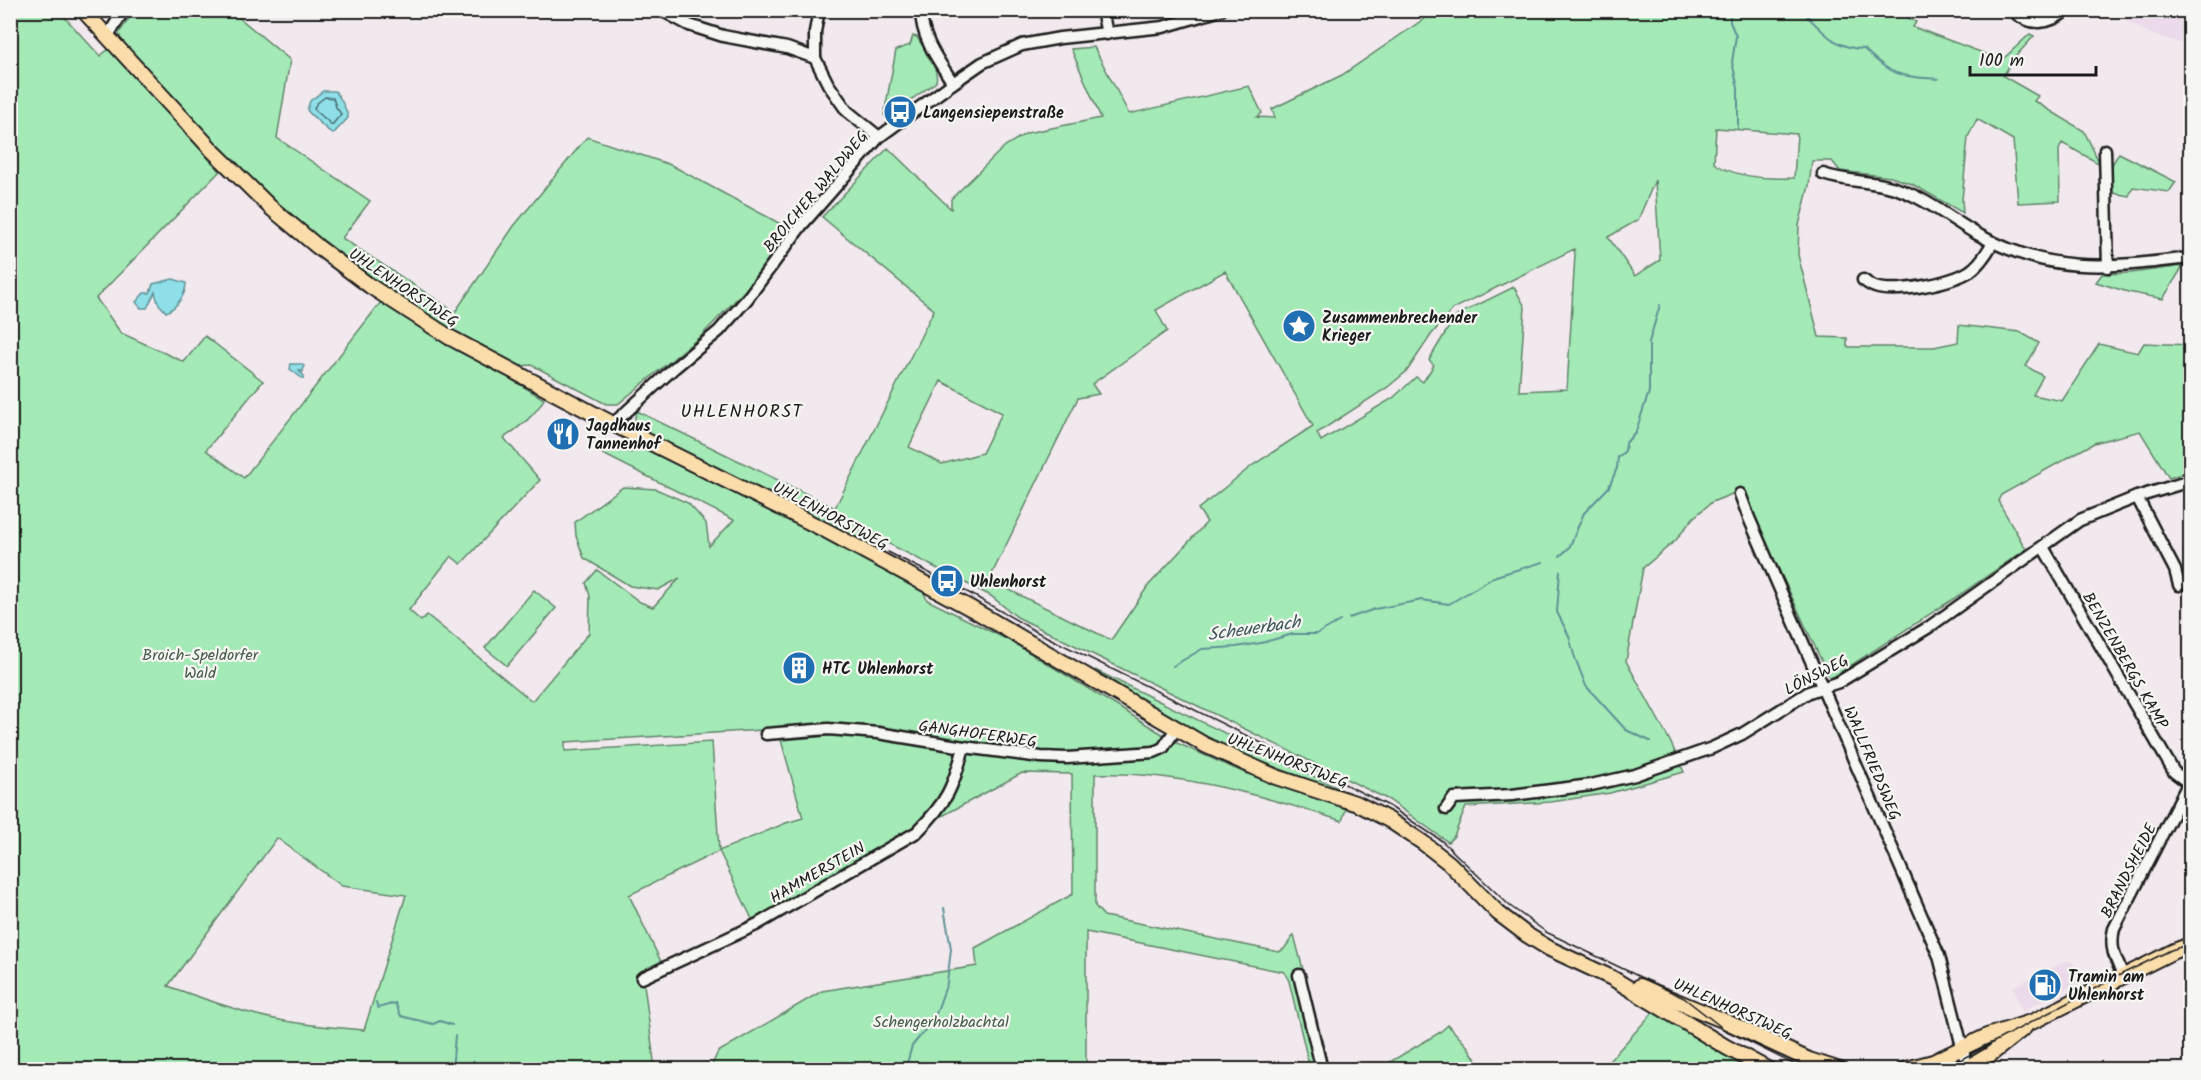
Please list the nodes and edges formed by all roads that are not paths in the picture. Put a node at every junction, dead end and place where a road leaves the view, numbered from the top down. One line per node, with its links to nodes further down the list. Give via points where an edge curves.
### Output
1 (83, 10): 11 (main road, UHLENHORSTWEG)
2 (124, 10): 11 (street)
3 (661, 10): 12 (street, via 689,25 723,36 787,48)
4 (819, 10): 12 (street)
5 (921, 10): 13 (street, via 924,34)
6 (1102, 10): 10 (street)
7 (1221, 10): 10 (street, BROICHER WALDWEG, via 1162,27)
8 (2012, 10): 9 (street, via 2031,22 2044,23)
9 (2067, 10)
10 (1107, 34): 13 (street, BROICHER WALDWEG, via 1022,45 982,63)
11 (107, 37): 21 (main road, UHLENHORSTWEG, via 213,151 318,247 449,337)
12 (815, 58): 14 (street, via 847,111)
13 (953, 83): 14 (street, BROICHER WALDWEG)
14 (879, 137): 21 (street, BROICHER WALDWEG, via 801,226 719,331)
15 (2105, 150): 19 (street)
16 (1823, 174): 17 (street, via 1900,189)
17 (1993, 242): 19 (street, via 2054,263); 20 (street, via 1971,270 1949,280 1900,288 1875,287)
18 (2190, 258): 19 (street)
19 (2108, 267)
20 (1863, 280)
21 (613, 424): 28 (main road, UHLENHORSTWEG, via 972,609)
22 (2190, 481): 24 (street, LÖNSWEG)
23 (1740, 494): 27 (street, WALLFRIEDSWEG)
24 (2137, 497): 25 (street, LÖNSWEG, via 2080,520); 26 (street)
25 (2043, 547): 27 (street, LÖNSWEG, via 1929,627 1839,682); 31 (street, BENZENBERGS KAMP, via 2174,772)
26 (2179, 585)
27 (1824, 687): 32 (street, LÖNSWEG, via 1712,748 1635,775 1591,785 1454,798); 39 (street, WALLFRIEDSWEG, via 1940,956)
28 (1176, 729): 30 (street, GANGHOFERWEG, via 1163,748 1154,752 1050,757); 37 (main road, UHLENHORSTWEG, via 1248,766 1358,804 1389,820 1449,863 1514,926 1550,949)
29 (766, 734): 30 (street, GANGHOFERWEG, via 828,729)
30 (964, 747): 36 (street, HAMMERSTEIN, via 948,794 917,832 756,925)
31 (2190, 782): 35 (street, BRANDSHEIDE, via 2114,929 2112,951)
32 (1446, 809)
33 (2190, 945): 35 (main road)
34 (1299, 975): 43 (street)
35 (2124, 977): 38 (main road)
36 (642, 978)
37 (1612, 978): 40 (main road, UHLENHORSTWEG, via 1720,1019); 41 (main road, UHLENHORSTWEG)
38 (2034, 1021): 39 (main road); 42 (main road)
39 (1962, 1048): 42 (street, WALLFRIEDSWEG); 45 (main road)
40 (1810, 1065): 44 (main road, UHLENHORSTWEG)
41 (1769, 1069)
42 (1966, 1069)
43 (1322, 1070)
44 (1840, 1070)
45 (1903, 1070)

